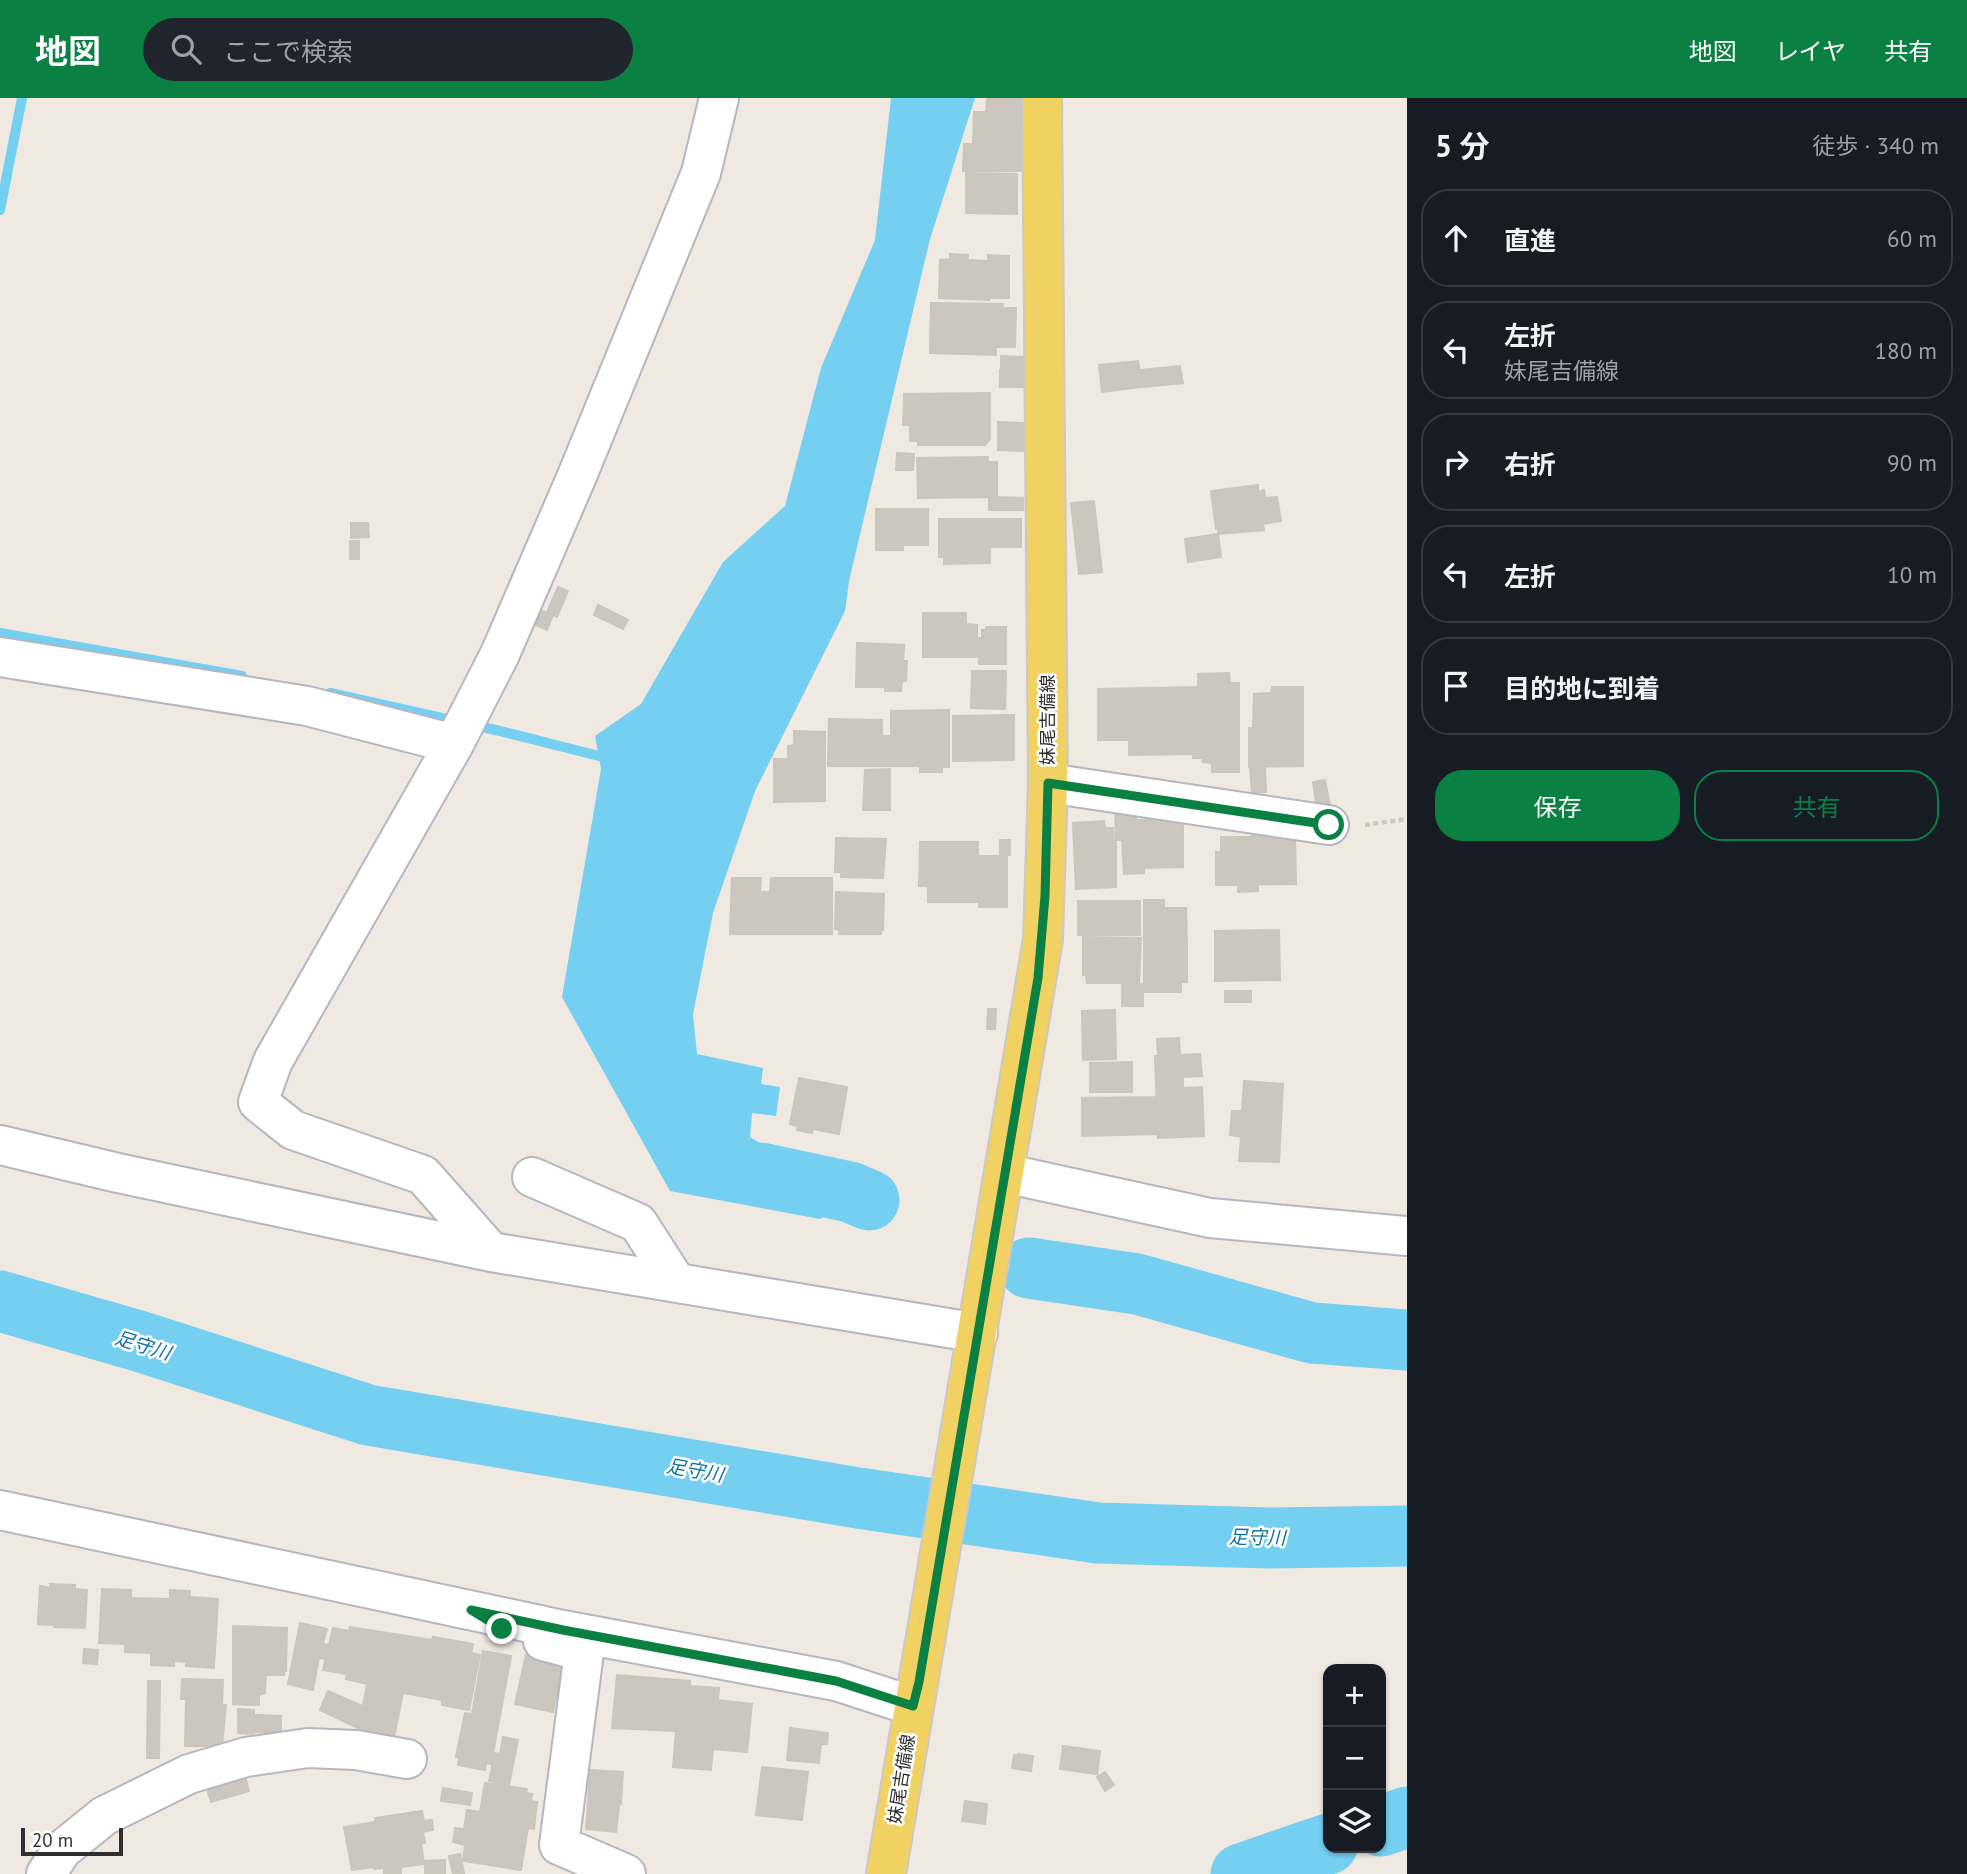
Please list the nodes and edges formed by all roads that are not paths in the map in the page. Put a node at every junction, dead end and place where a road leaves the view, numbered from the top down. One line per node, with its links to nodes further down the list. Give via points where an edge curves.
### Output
1 (719, 98): 4 (street, via 701,173 571,489 500,654)
2 (1042, 98): 5 (main road, 妹尾吉備線)
3 (0, 657): 4 (street)
4 (462, 729): 11 (street, via 273,1061 258,1102 293,1130 423,1175)
5 (1048, 783): 6 (street); 8 (main road, 妹尾吉備線, via 1043,939)
6 (1329, 825)
7 (0, 1145): 11 (street)
8 (1004, 1173): 10 (street, via 1210,1218); 13 (main road, 妹尾吉備線)
9 (532, 1177): 12 (street, via 638,1223)
10 (1407, 1236)
11 (491, 1252): 12 (street)
12 (676, 1282): 13 (street)
13 (977, 1342): 16 (main road, 妹尾吉備線)
14 (0, 1510): 15 (street)
15 (471, 1610): 16 (street); 18 (street, via 502,1629 584,1652)
16 (916, 1694): 21 (main road, 妹尾吉備線)
17 (407, 1759): 19 (street, via 308,1748 246,1757 189,1773 104,1816 62,1850)
18 (554, 1859): 20 (street)
19 (46, 1874)
20 (626, 1874)
21 (886, 1874)

